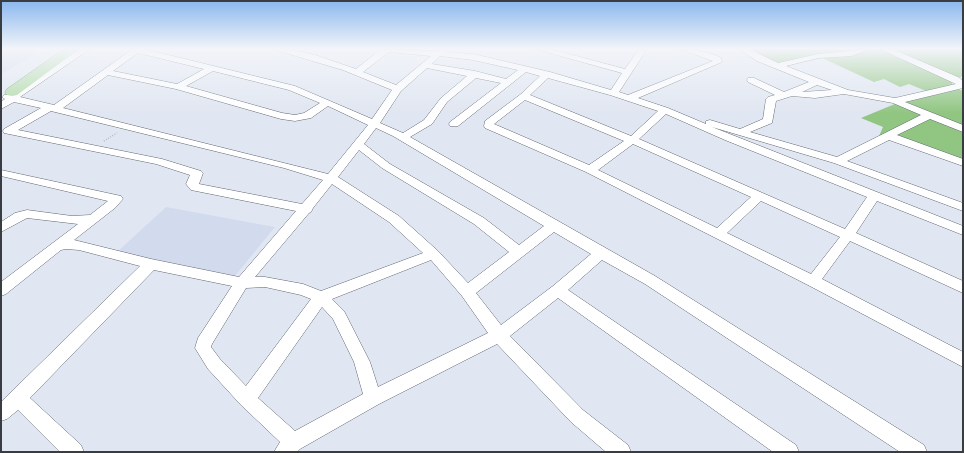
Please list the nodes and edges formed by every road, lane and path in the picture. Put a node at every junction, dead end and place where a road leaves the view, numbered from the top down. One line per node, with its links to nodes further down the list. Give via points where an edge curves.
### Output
1 (36, 70): 30 (main road)
2 (42, 70): 30 (main road)
3 (49, 70): 30 (street)
4 (108, 70): 16 (street)
5 (209, 70): 25 (street)
6 (222, 70): 34 (street, via 286,86)
7 (352, 70): 17 (street)
8 (419, 70): 26 (street)
9 (454, 70): 19 (street)
10 (522, 70): 23 (street)
11 (533, 70): 20 (street)
12 (621, 70): 18 (street)
13 (698, 70): 32 (street)
14 (787, 70): 24 (street)
15 (935, 70): 22 (street)
16 (106, 72): 25 (street); 35 (street)
17 (357, 72): 26 (street)
18 (628, 72): 28 (street)
19 (475, 74): 23 (street); 45 (street, via 444,100 428,122)
20 (547, 74): 28 (street); 31 (street)
21 (750, 80): 29 (street)
22 (961, 81): 33 (street)
23 (508, 82): 40 (street)
24 (817, 82): 27 (street); 29 (street)
25 (178, 87): 34 (street, via 295,118 307,116)
26 (397, 89): 39 (street)
27 (846, 92): 29 (street); 33 (street)
28 (613, 93): 32 (street)
29 (786, 94): 43 (street, via 772,99 768,121)
30 (4, 96): 35 (street)
31 (524, 96): 46 (street); 51 (street, via 493,119 489,126)
32 (629, 98): 36 (street)
33 (895, 101): 37 (street)
34 (326, 103): 39 (street)
35 (53, 108): 41 (street); 48 (street, via 8,131)
36 (664, 110): 38 (street); 46 (street)
37 (930, 115): 42 (street); 44 (street)
38 (680, 117): 43 (street); 54 (street, via 792,164)
39 (375, 123): 45 (street); 47 (street)
40 (454, 124)
41 (127, 127): 48 (path); 53 (street)
42 (963, 129)
43 (743, 131): 49 (street)
44 (889, 136): 49 (street); 50 (street)
45 (402, 138): 59 (street)
46 (632, 140): 51 (street); 55 (street)
47 (357, 144): 53 (street); 65 (street, via 386,166 479,221)
48 (93, 148): 57 (street, via 192,170 198,173 192,184 195,187)
49 (838, 161): 56 (street)
50 (963, 163)
51 (590, 170): 62 (street)
52 (1, 173): 58 (street, via 117,199)
53 (331, 178): 57 (street); 67 (street, via 394,219)
54 (875, 195): 61 (street); 63 (street)
55 (759, 196): 62 (street); 63 (street)
56 (963, 207)
57 (307, 208): 70 (street)
58 (94, 219): 60 (street, via 72,220 27,214 19,216); 64 (street)
59 (554, 226): 65 (street); 66 (street)
60 (1, 228)
61 (963, 231)
62 (718, 234): 69 (street)
63 (848, 234): 69 (street); 71 (street)
64 (57, 246): 68 (street, via 73,244); 72 (street)
65 (518, 252): 74 (street)
66 (601, 253): 73 (street); 86 (street, via 650,280)
67 (433, 254): 74 (street); 75 (street)
68 (151, 264): 70 (street); 78 (street)
69 (813, 281): 77 (street)
70 (242, 283): 75 (street, via 265,282 286,285); 80 (street, via 203,348 214,364)
71 (963, 287)
72 (1, 290)
73 (558, 290): 76 (street); 85 (street)
74 (467, 292): 76 (street)
75 (321, 297): 79 (street, via 339,314 362,362); 80 (street)
76 (499, 335): 79 (street); 84 (street, via 577,416)
77 (963, 360)
78 (18, 398): 81 (street); 83 (street)
79 (373, 398): 82 (street)
80 (247, 399): 82 (street)
81 (1, 413)
82 (289, 447)
83 (74, 452)
84 (621, 452)
85 (789, 452)
86 (917, 452)

